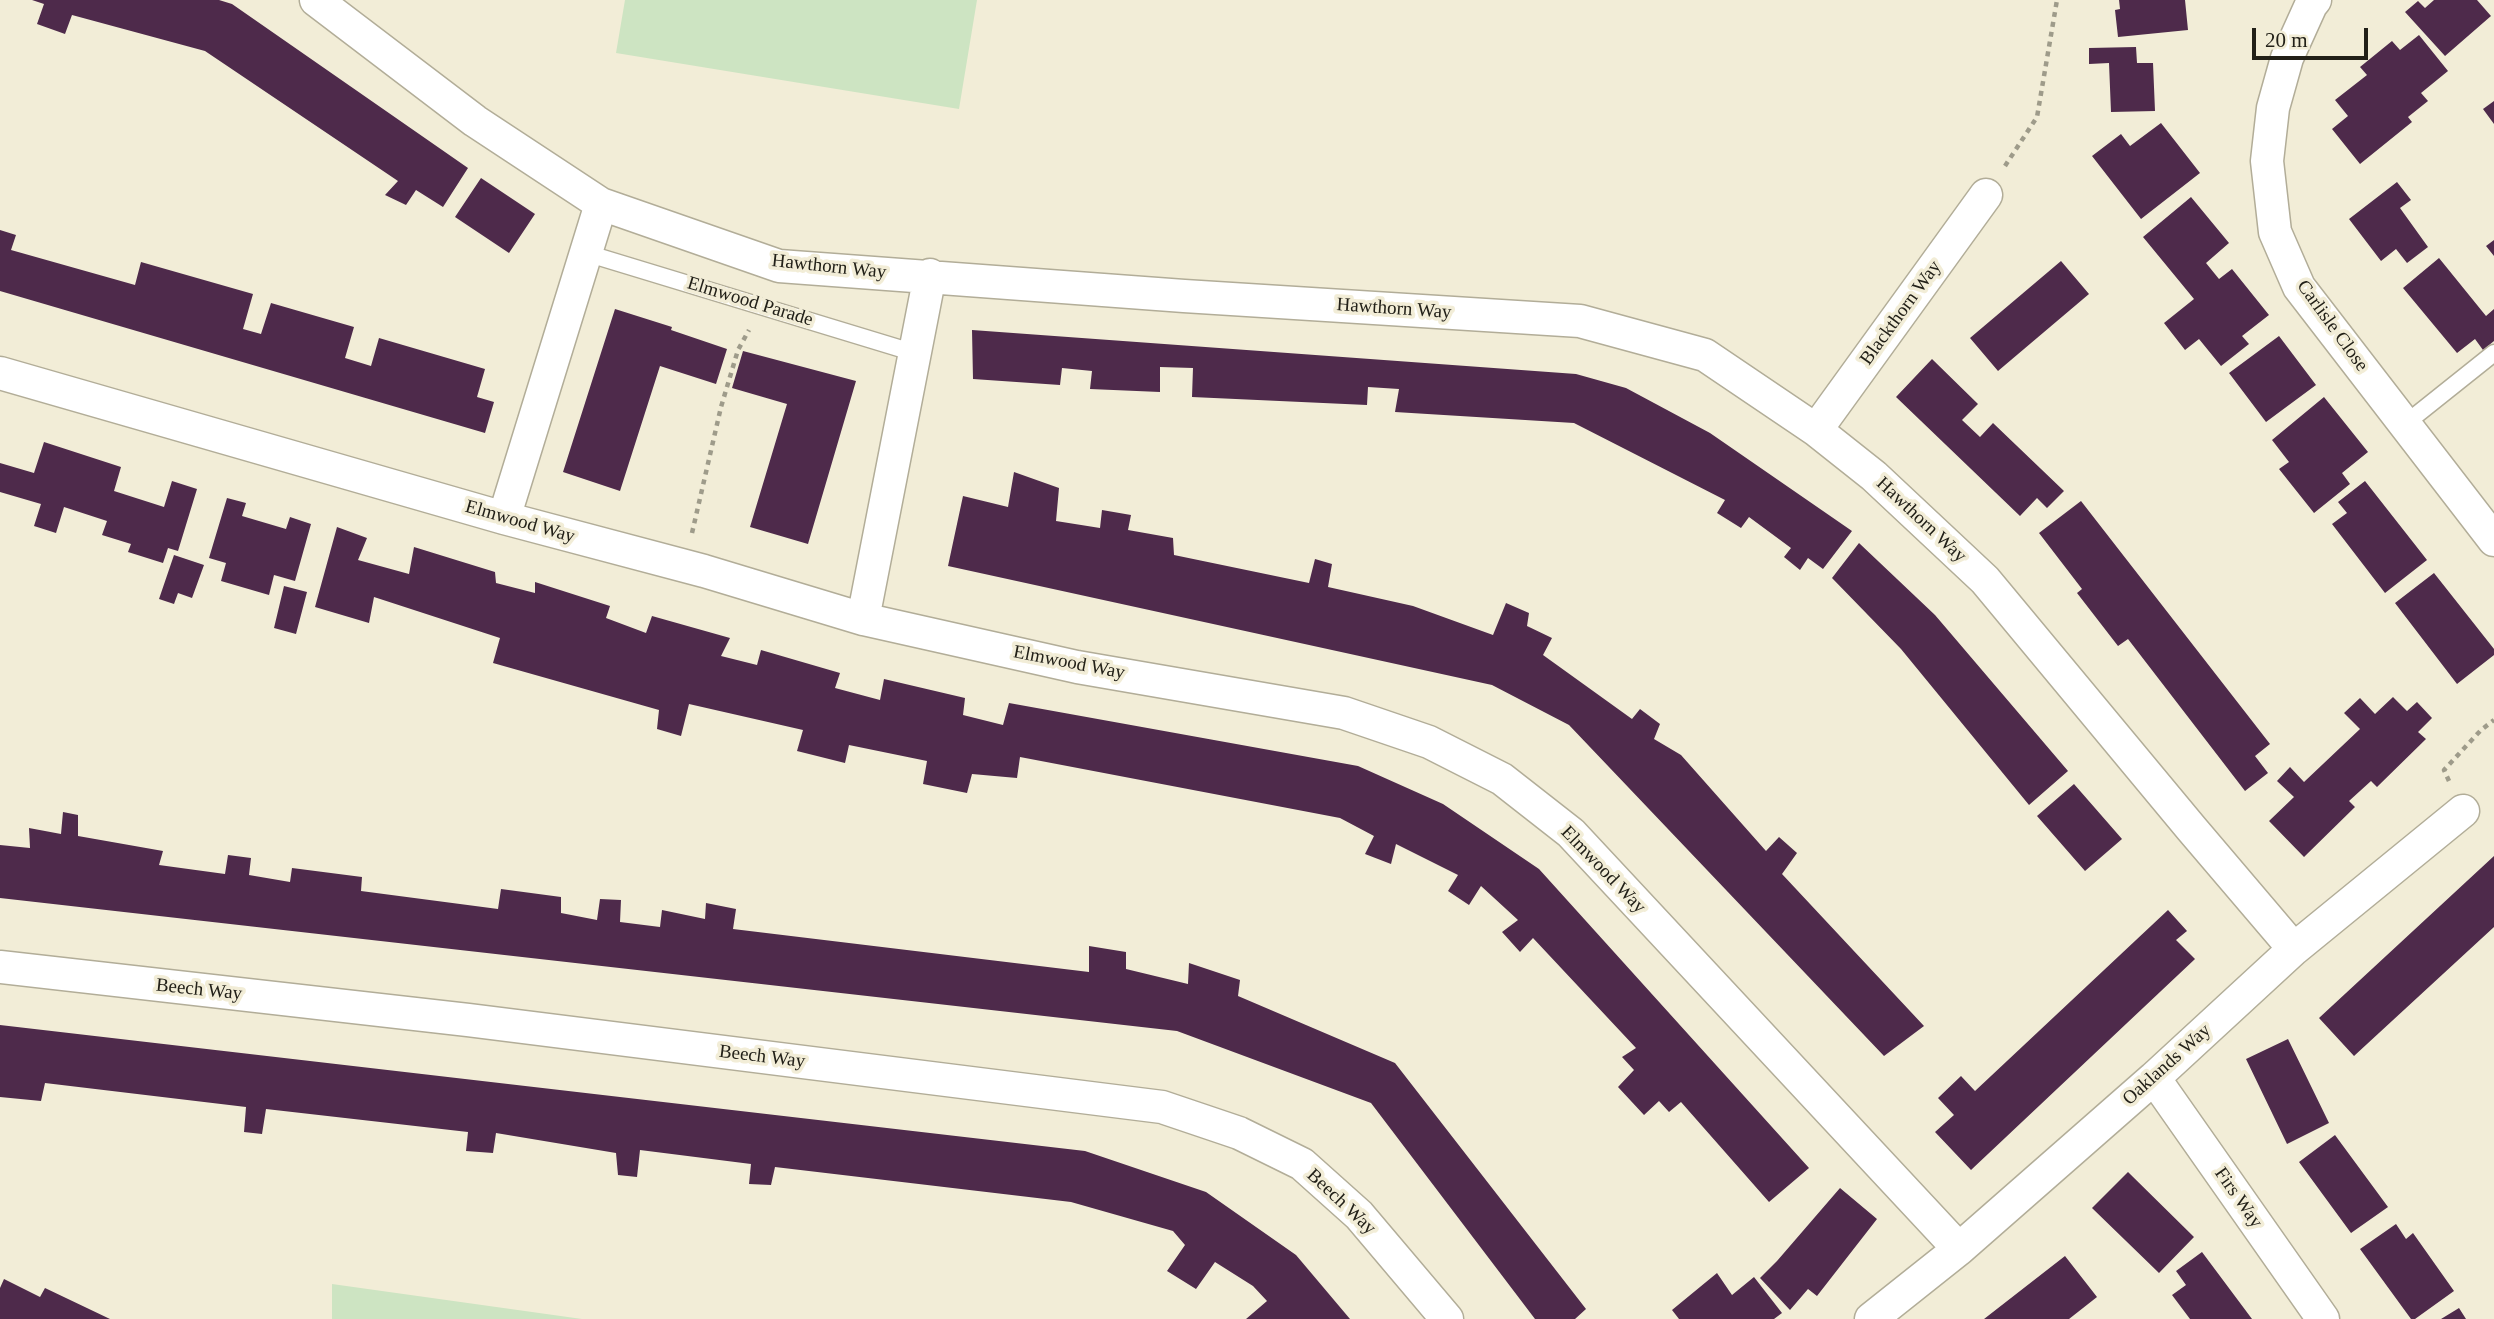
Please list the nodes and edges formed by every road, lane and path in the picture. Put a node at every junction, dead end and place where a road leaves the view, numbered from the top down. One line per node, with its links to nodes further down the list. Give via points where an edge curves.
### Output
1 (316, 0): 5 (street, Hawthorn Way, via 475,121)
2 (2057, 0): 4 (path, via 2037,117)
3 (2315, 0): 12 (street, Carlisle Close, via 2287,58 2273,108 2267,161 2275,232 2299,287)
4 (1986, 195): 13 (street, Blackthorn Way)
5 (601, 204): 6 (street); 7 (street, Hawthorn Way, via 779,266)
6 (586, 253): 8 (lane, Elmwood Parade); 14 (street)
7 (930, 275): 9 (street); 13 (street, Hawthorn Way, via 1580,321 1705,355)
8 (762, 306): 9 (lane, Elmwood Parade); 15 (path, via 738,350)
9 (915, 353): 17 (street)
10 (2494, 353): 12 (lane)
11 (0, 373): 14 (street, Elmwood Way)
12 (2405, 425): 16 (street, Carlisle Close)
13 (1816, 430): 23 (street, Hawthorn Way, via 1874,476 1985,580)
14 (504, 518): 17 (street, Elmwood Way)
15 (692, 534)
16 (2494, 540)
17 (863, 619): 26 (street, Elmwood Way, via 1077,667 1344,713 1429,742 1502,779 1571,833)
18 (2494, 714): 20 (path)
19 (2494, 720): 20 (path)
20 (2481, 730): 21 (path)
21 (2444, 770)
22 (2463, 811): 23 (street, Oaklands Way)
23 (2294, 948): 25 (street, Oaklands Way)
24 (0, 967): 27 (street, Beech Way, via 1162,1107 1239,1133 1302,1164 1359,1214)
25 (2154, 1078): 26 (street, Oaklands Way); 29 (street, Firs Way)
26 (1959, 1249): 28 (street, Oaklands Way)
27 (1447, 1319)
28 (1871, 1319)
29 (2323, 1319)

